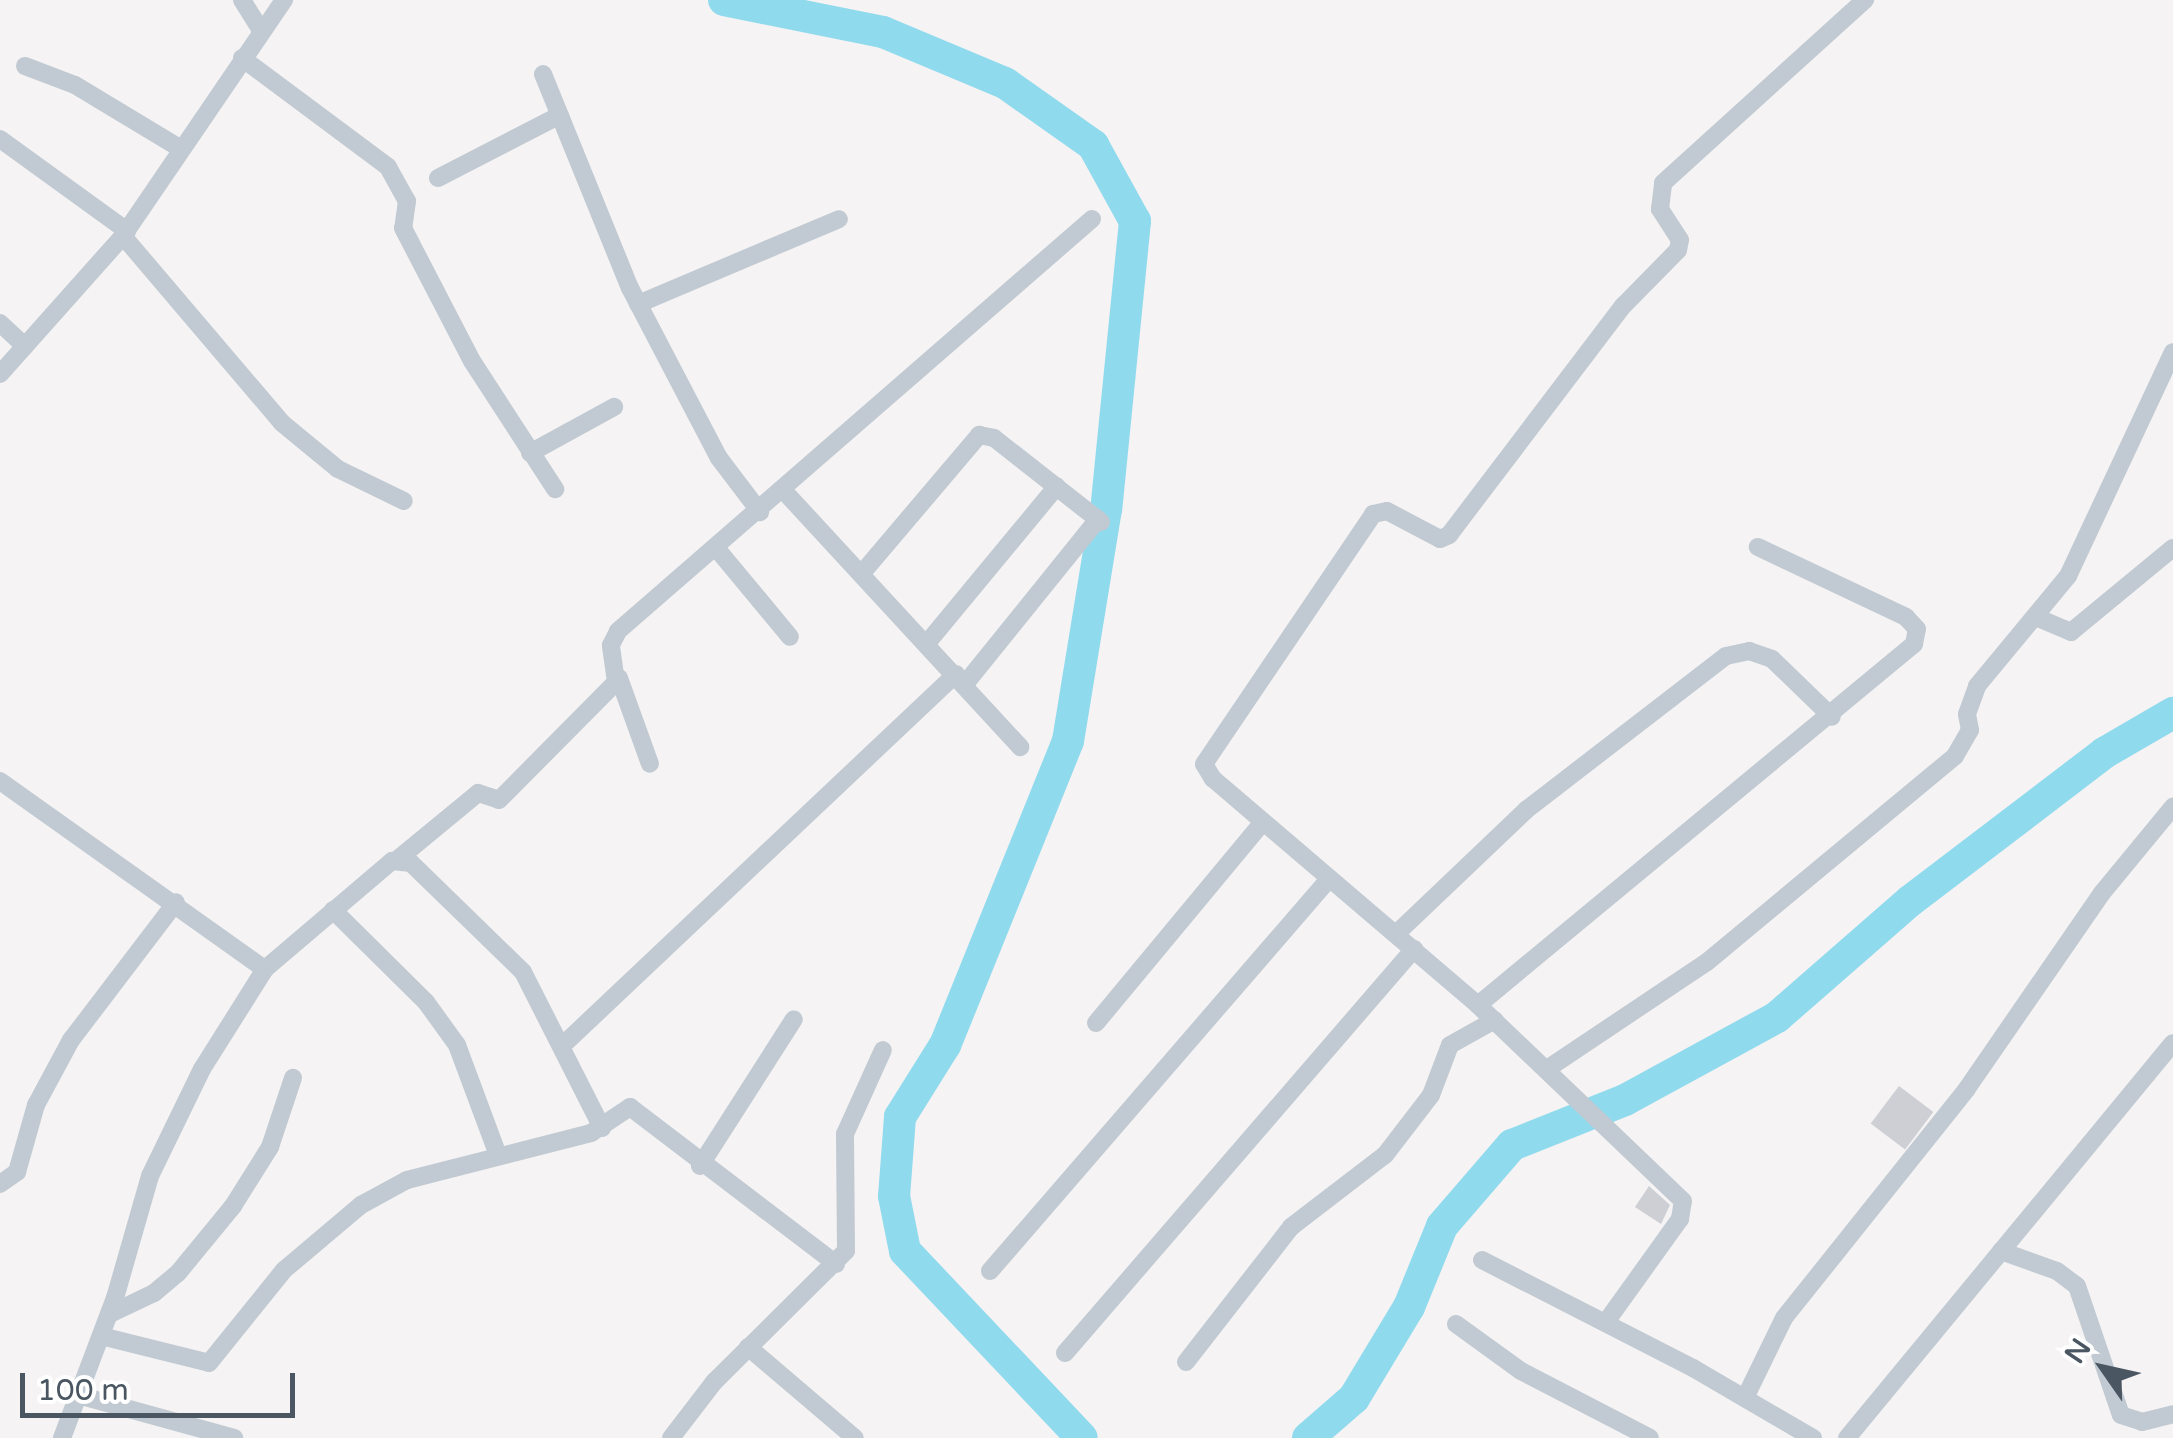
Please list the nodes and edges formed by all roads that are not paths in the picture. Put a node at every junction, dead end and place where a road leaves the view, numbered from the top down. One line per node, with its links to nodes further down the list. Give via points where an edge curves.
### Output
1 (242, 0): 4 (street)
2 (284, 0): 4 (street)
3 (1864, 0): 41 (street, via 1663,183 1660,208 1680,240 1678,250 1614,317 1449,535 1435,537 1387,512 1367,520 1205,756 1213,779)
4 (261, 32): 5 (street)
5 (242, 58): 10 (street); 21 (street, via 388,167 407,201 403,228 472,361)
6 (25, 66): 10 (street, via 75,85)
7 (543, 74): 8 (street)
8 (560, 115): 11 (street); 15 (street)
9 (0, 139): 14 (street)
10 (181, 149): 14 (street)
11 (438, 178)
12 (839, 219): 15 (street)
13 (1092, 219): 24 (street)
14 (125, 233): 17 (street); 25 (street, via 282,423 338,469)
15 (638, 304): 26 (street, via 720,458)
16 (0, 323): 17 (street)
17 (25, 346): 19 (street)
18 (2173, 352): 31 (street, via 2088,540)
19 (0, 374)
20 (614, 408): 21 (street)
21 (530, 453): 23 (street)
22 (1057, 486): 30 (street, via 979,434); 33 (street); 35 (street, via 1100,520)
23 (555, 489)
24 (783, 490): 26 (street); 30 (street)
25 (404, 501)
26 (760, 512): 28 (street)
27 (1758, 547): 36 (street, via 1906,616 1917,630 1908,652)
28 (717, 548): 32 (street); 34 (street, via 614,636)
29 (2173, 548): 31 (street, via 2071,632)
30 (862, 572): 33 (street)
31 (2038, 618): 56 (street, via 1976,686 1970,730 1956,756 1695,971)
32 (790, 637)
33 (928, 642): 35 (street)
34 (619, 678): 38 (street); 42 (street, via 498,800 478,794)
35 (961, 679): 37 (street); 54 (street)
36 (1832, 717): 46 (street, via 1772,659 1749,650 1726,656 1526,810); 49 (street)
37 (1020, 747)
38 (650, 764)
39 (0, 781): 44 (street)
40 (2173, 807): 74 (street, via 2102,893 1966,1090 1784,1318)
41 (1263, 822): 43 (street); 52 (street)
42 (398, 859): 45 (street); 54 (street, via 422,873 523,972)
43 (1329, 878): 46 (street); 65 (street)
44 (176, 902): 48 (street); 61 (street, via 62,1056 36,1105 17,1172)
45 (333, 910): 48 (street); 59 (street, via 426,1002 457,1045)
46 (1396, 934): 47 (street)
47 (1414, 950): 49 (street); 71 (street)
48 (265, 969): 66 (street, via 168,1132)
49 (1478, 1005): 51 (street)
50 (794, 1018): 60 (street)
51 (1494, 1020): 56 (street); 72 (street, via 1450,1045 1431,1095 1385,1155 1291,1227)
52 (1096, 1023)
53 (2173, 1043): 62 (street)
54 (564, 1044): 58 (street)
55 (882, 1050): 64 (street, via 845,1134 848,1242)
56 (1552, 1073): 67 (street, via 1685,1208)
57 (294, 1078): 66 (street, via 270,1147 232,1206 178,1273 154,1294)
58 (602, 1128): 59 (street); 60 (street, via 634,1108)
59 (498, 1154): 69 (street, via 407,1180 362,1204 284,1270 210,1362)
60 (700, 1166): 64 (street)
61 (0, 1184)
62 (2001, 1251): 75 (street, via 2058,1271 2076,1286 2121,1415 2142,1422); 82 (street)
63 (1482, 1260): 67 (street)
64 (836, 1264): 70 (street)
65 (990, 1271)
66 (110, 1314): 69 (street)
67 (1606, 1322): 74 (street)
68 (1456, 1324): 80 (street, via 1521,1371)
69 (99, 1342): 73 (street)
70 (748, 1347): 78 (street); 79 (street)
71 (1065, 1353)
72 (1186, 1362)
73 (78, 1395): 76 (street); 77 (street)
74 (1745, 1398): 81 (street)
75 (2173, 1414)
76 (62, 1438)
77 (234, 1438)
78 (670, 1438)
79 (855, 1438)
80 (1650, 1438)
81 (1814, 1438)
82 (1847, 1438)

